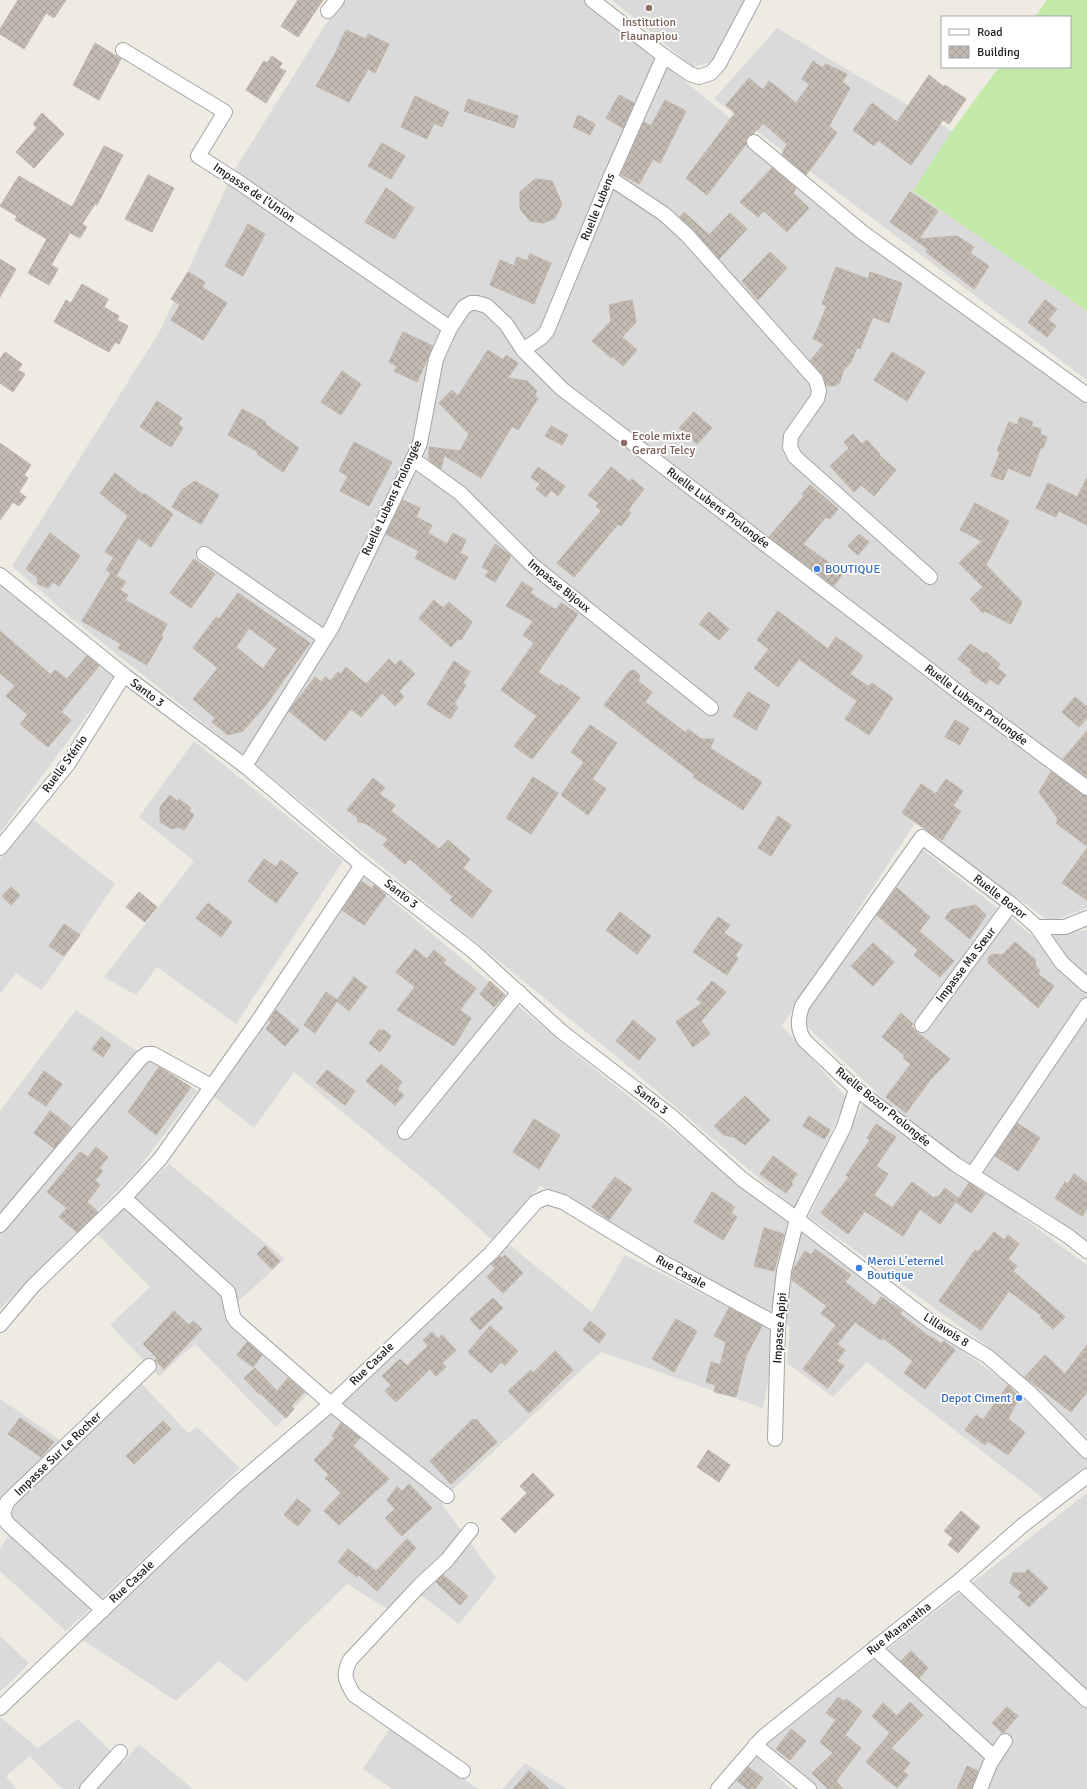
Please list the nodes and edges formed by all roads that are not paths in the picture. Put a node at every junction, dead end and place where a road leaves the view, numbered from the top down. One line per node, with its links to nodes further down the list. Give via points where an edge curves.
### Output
1 (337, 0): 4 (street)
2 (592, 0): 6 (street)
3 (753, 0): 6 (street, via 712,73 699,77 690,74)
4 (328, 11)
5 (123, 50): 9 (street, Impasse de l'Union, via 225,112 198,156)
6 (664, 56): 8 (street, Ruelle Lubens)
7 (754, 142): 11 (street, via 862,232)
8 (610, 178): 10 (street, Ruelle Lubens, via 547,331); 15 (street, via 664,214 687,235 816,380 819,391 817,399 791,436 790,447 795,457)
9 (450, 328): 10 (street, Ruelle Lubens Prolongée, via 464,307 477,302 486,306 506,324); 12 (street, Ruelle Lubens Prolongée, via 436,359 420,443)
10 (523, 350): 20 (street, Ruelle Lubens Prolongée, via 562,389)
11 (1087, 395)
12 (413, 459): 16 (street, Ruelle Lubens Prolongée); 18 (street, Impasse Bijoux, via 460,493 531,564)
13 (204, 554): 16 (street)
14 (0, 575): 17 (street, Santo 3)
15 (930, 577)
16 (325, 638): 19 (street, Ruelle Lubens Prolongée)
17 (124, 676): 19 (street, Santo 3); 22 (street, Ruelle Sténio, via 68,764)
18 (711, 708)
19 (245, 766): 23 (street, Santo 3)
20 (1087, 788)
21 (922, 837): 24 (street, Ruelle Bozor); 32 (street, Ruelle Bozor Prolongée, via 802,1006 798,1018 799,1032 804,1040)
22 (0, 848)
23 (362, 865): 28 (street, Santo 3, via 473,951); 31 (street, via 256,1024)
24 (1011, 904): 26 (street, Ruelle Bozor); 30 (street, Impasse Ma Sœur)
25 (1087, 918): 26 (street, Ruelle Bozor, via 1065,927)
26 (1037, 927): 27 (street, via 1062,963)
27 (1087, 985)
28 (519, 992): 33 (street); 36 (street, Santo 3, via 562,1032 670,1115 742,1179)
29 (1087, 1005): 34 (street)
30 (922, 1025)
31 (211, 1086): 35 (street, via 160,1159); 37 (street, via 153,1054 147,1054)
32 (856, 1089): 34 (street, Ruelle Bozor Prolongée); 36 (street, Impasse Apipi, via 844,1127)
33 (405, 1132)
34 (972, 1175): 38 (street, Ruelle Bozor Prolongée, via 1068,1236)
35 (124, 1198): 39 (street, via 33,1286); 42 (street, via 228,1292 236,1321)
36 (797, 1219): 40 (street, Impasse Apipi, via 784,1270); 44 (street, Lillavois 8, via 931,1322 988,1356 1029,1392)
37 (0, 1225)
38 (1087, 1251)
39 (0, 1325)
40 (778, 1325): 42 (street, Rue Casale, via 654,1258 563,1202 547,1197 536,1202 490,1253); 43 (street, Impasse Apipi)
41 (149, 1366): 49 (street, Impasse Sur Le Rocher, via 8,1502 3,1514 7,1523)
42 (331, 1404): 46 (street); 49 (street, Rue Casale, via 236,1485)
43 (775, 1439)
44 (1087, 1451)
45 (1087, 1476): 48 (street, Rue Maranatha, via 1023,1525)
46 (447, 1496)
47 (471, 1530): 57 (street, via 447,1560 350,1660 345,1670 347,1683 354,1695)
48 (959, 1581): 50 (street, Rue Maranatha); 51 (street)
49 (103, 1610): 52 (street, Rue Casale)
50 (874, 1648): 54 (street, Rue Maranatha); 56 (street)
51 (1087, 1700)
52 (0, 1708)
53 (1005, 1741): 56 (street)
54 (755, 1745): 59 (street, Rue Maranatha); 60 (street)
55 (120, 1752): 58 (street)
56 (994, 1757): 61 (street)
57 (463, 1771)
58 (86, 1789)
59 (718, 1789)
60 (809, 1789)
61 (980, 1789)

